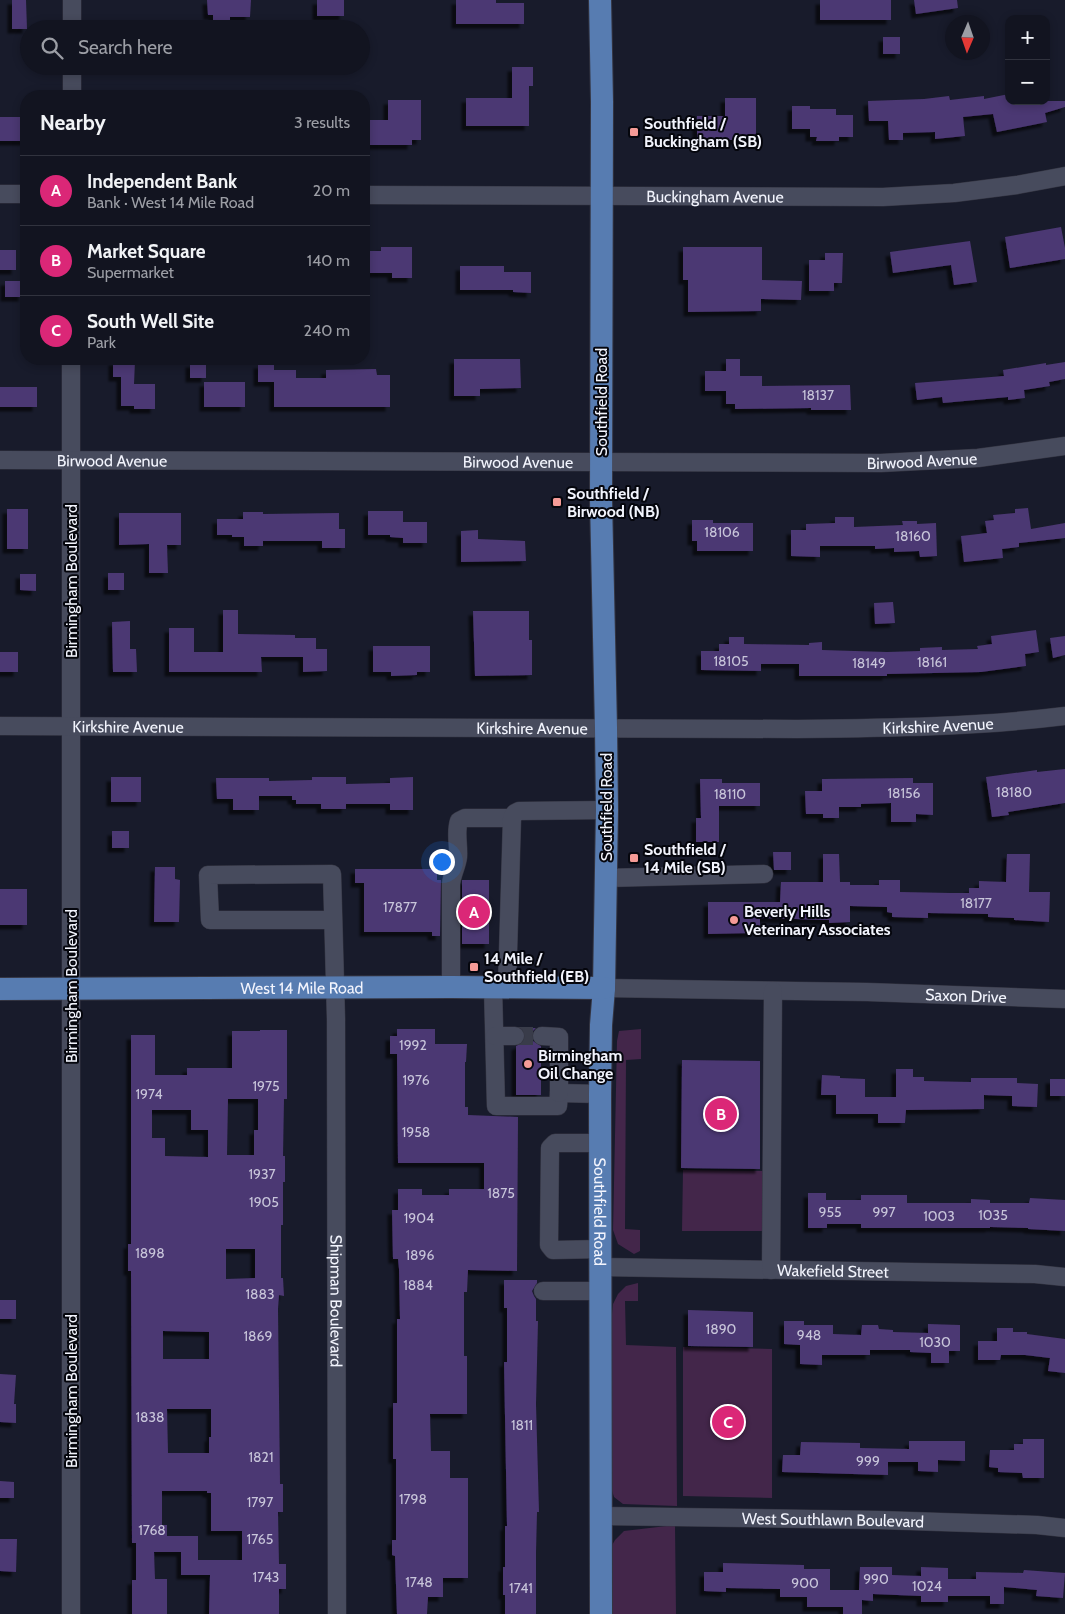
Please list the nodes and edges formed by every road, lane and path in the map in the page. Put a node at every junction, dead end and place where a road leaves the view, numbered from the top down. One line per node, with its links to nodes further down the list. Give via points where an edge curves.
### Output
1 (72, 0): 3 (street)
2 (600, 0): 10 (main road, Southfield Road)
3 (72, 20)
4 (72, 75): 5 (street)
5 (72, 90)
6 (1065, 176): 10 (street, Buckingham Avenue, via 954,193 883,197)
7 (0, 194): 8 (street)
8 (20, 194)
9 (370, 195): 10 (street, Buckingham Avenue)
10 (601, 196): 15 (main road, Southfield Road)
11 (71, 365): 14 (street, Birmingham Boulevard)
12 (1065, 446): 15 (street, Birwood Avenue, via 978,458 890,463)
13 (0, 460): 14 (street, Birwood Avenue)
14 (70, 460): 15 (street, Birwood Avenue); 18 (street, Birmingham Boulevard)
15 (602, 462): 19 (main road, Southfield Road)
16 (1065, 716): 19 (street, Kirkshire Avenue, via 919,728)
17 (0, 726): 18 (street, Kirkshire Avenue)
18 (71, 726): 19 (street, Kirkshire Avenue); 28 (street, Birmingham Boulevard)
19 (606, 728): 20 (main road, Southfield Road)
20 (606, 810): 21 (street, via 519,812); 23 (main road, Southfield Road)
21 (512, 818): 26 (street, via 465,818 457,826 458,859 451,884); 27 (street)
22 (764, 874): 23 (street)
23 (606, 878): 29 (main road, Southfield Road)
24 (333, 920): 24 (street, Shipman Boulevard, via 332,874 208,875 210,920); 25 (street, Shipman Boulevard)
25 (335, 987): 26 (main road, West 14 Mile Road); 28 (main road, West 14 Mile Road); 47 (street, Shipman Boulevard)
26 (451, 987): 27 (main road, West 14 Mile Road)
27 (500, 987): 29 (main road, West 14 Mile Road); 33 (street)
28 (71, 988): 30 (main road, West 14 Mile Road); 46 (street, Birmingham Boulevard)
29 (604, 988): 31 (street); 37 (main road, Southfield Road)
30 (0, 989)
31 (773, 991): 32 (street, Saxon Drive); 40 (street)
32 (1065, 1000)
33 (495, 1036): 34 (street); 36 (street, via 496,1106 558,1106)
34 (515, 1036)
35 (542, 1036): 36 (street, via 559,1037)
36 (559, 1093): 37 (street)
37 (600, 1094): 38 (main road, Southfield Road)
38 (601, 1144): 39 (main road, Southfield Road); 39 (street, Wakefield Street, via 555,1143 550,1148 550,1245 553,1250)
39 (601, 1258): 40 (street, Wakefield Street); 43 (main road, Southfield Road)
40 (771, 1270): 41 (street, Wakefield Street)
41 (1065, 1277)
42 (543, 1291): 43 (street)
43 (601, 1292): 44 (main road, Southfield Road)
44 (601, 1516): 45 (street, West Southlawn Boulevard, via 879,1520); 48 (main road, Southfield Road)
45 (1065, 1528)
46 (71, 1614)
47 (337, 1614)
48 (602, 1614)

